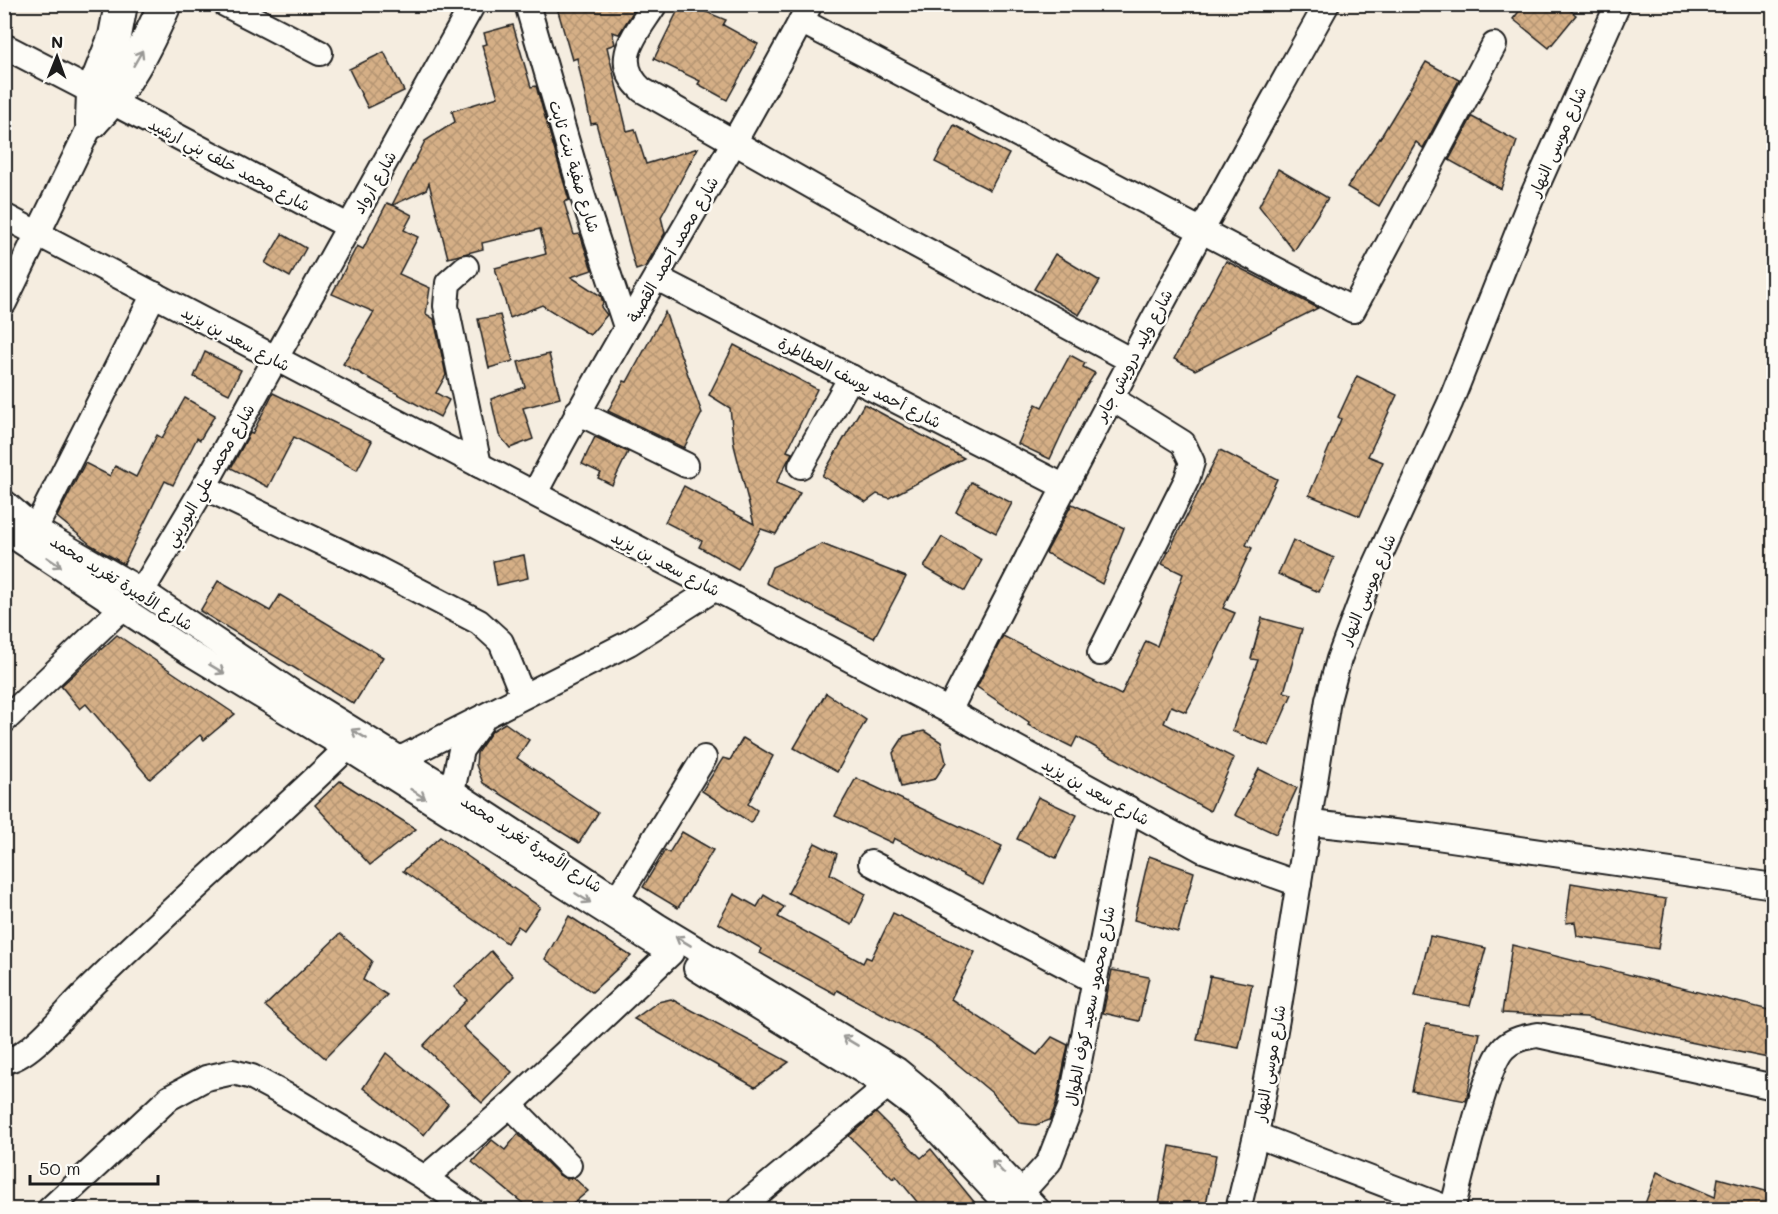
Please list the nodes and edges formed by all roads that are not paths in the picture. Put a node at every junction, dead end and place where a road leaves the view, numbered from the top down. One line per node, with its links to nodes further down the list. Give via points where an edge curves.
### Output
1 (121, 4): 13 (main road)
2 (165, 4): 13 (main road, one-way to 2, via 153,31)
3 (225, 4): 12 (street)
4 (527, 4): 23 (street, شارع صفية بنت ثابت, via 582,194)
5 (655, 4): 14 (street, via 628,47 627,70 633,82)
6 (1326, 5): 17 (street, شارع وليد درويش جابر)
7 (1617, 5): 51 (street, شارع موسى النهار, via 1531,199 1450,403 1350,626 1328,700)
8 (462, 11): 16 (street, شارع أرواد)
9 (805, 13): 14 (street, شارع محمد أحمد القصبة); 17 (street)
10 (1494, 45): 17 (street, via 1353,310)
11 (4, 46): 13 (street, شارع محمد خلف بني ارشيد)
12 (320, 53)
13 (99, 105): 16 (street, شارع محمد خلف بني ارشيد); 18 (street)
14 (735, 141): 20 (street, شارع محمد أحمد القصبة); 25 (street, via 909,241)
15 (4, 216): 18 (street, شارع سعد بن يزيد)
16 (348, 226): 24 (street, شارع أرواد)
17 (1200, 230): 25 (street, شارع وليد درويش جابر)
18 (37, 234): 21 (street, شارع سعد بن يزيد); 22 (street)
19 (466, 267): 29 (street, via 448,283 446,306)
20 (657, 278): 23 (street, شارع محمد أحمد القصبة); 26 (street, شارع أحمد يوسف العطاطرة)
21 (154, 294): 24 (street, شارع سعد بن يزيد); 36 (street)
22 (4, 303)
23 (626, 327): 28 (street, شارع محمد أحمد القصبة)
24 (275, 359): 29 (street, شارع سعد بن يزيد); 33 (street, شارع محمد علي البوريني)
25 (1130, 360): 27 (street, شارع وليد درويش جابر)
26 (851, 377): 31 (street); 32 (street, شارع أحمد يوسف العطاطرة)
27 (1110, 398): 32 (street, شارع وليد درويش جابر); 41 (street, via 1183,442 1192,462)
28 (578, 412): 30 (street); 34 (street, شارع محمد أحمد القصبة)
29 (479, 465): 34 (street, شارع سعد بن يزيد)
30 (686, 465)
31 (801, 466)
32 (1063, 486): 43 (street, شارع وليد درويش جابر)
33 (204, 487): 39 (street, شارع محمد علي البوريني); 42 (street, via 373,567 491,630 501,642)
34 (535, 493): 38 (street, شارع سعد بن يزيد)
35 (4, 502): 36 (street, شارع الأميرة تغريد محمد)
36 (35, 529): 39 (street, شارع الأميرة تغريد محمد)
37 (4, 530): 40 (street, شارع الأميرة تغريد محمد, one-way to 40)
38 (714, 589): 42 (street, via 629,643); 43 (street, شارع سعد بن يزيد)
39 (142, 591): 48 (street, شارع الأميرة تغريد محمد, one-way to 39, via 293,693)
40 (122, 608): 45 (street); 46 (street, شارع الأميرة تغريد محمد, one-way to 46)
41 (1100, 652)
42 (523, 696): 44 (street)
43 (949, 711): 50 (street, شارع سعد بن يزيد)
44 (489, 713): 48 (street); 49 (street, via 461,750)
45 (4, 721)
46 (347, 748): 56 (street, شارع الأميرة تغريد محمد, one-way to 56); 58 (street, via 30,1048)
47 (704, 758): 55 (street)
48 (400, 759): 49 (street, شارع الأميرة تغريد محمد)
49 (452, 791): 55 (street, شارع الأميرة تغريد محمد)
50 (1128, 808): 53 (street, شارع سعد بن يزيد, via 1203,850); 57 (street, شارع محمود سعيد كوف الطوال)
51 (1311, 823): 53 (street, شارع موسى النهار); 54 (street, via 1430,836)
52 (871, 863): 57 (street)
53 (1299, 885): 62 (street, شارع موسى النهار)
54 (1773, 886)
55 (618, 899): 65 (street, شارع الأميرة تغريد محمد, one-way to 55, via 936,1102 897,1070)
56 (671, 952): 59 (street, شارع الأميرة تغريد محمد); 61 (street)
57 (1093, 980): 65 (street, شارع محمود سعيد كوف الطوال, via 1070,1108 1049,1162)
58 (4, 1061)
59 (887, 1086): 65 (street, شارع الأميرة تغريد محمد); 68 (street)
60 (1773, 1087): 70 (street, via 1538,1035 1513,1041 1503,1048 1490,1070)
61 (510, 1105): 63 (street); 64 (street)
62 (1256, 1135): 69 (street, شارع موسى النهار); 70 (street)
63 (569, 1165)
64 (425, 1178): 66 (street, via 262,1082 233,1072 206,1078 169,1098); 67 (street)
65 (1024, 1204)
66 (50, 1209)
67 (471, 1209)
68 (739, 1209)
69 (1238, 1209)
70 (1452, 1209)

